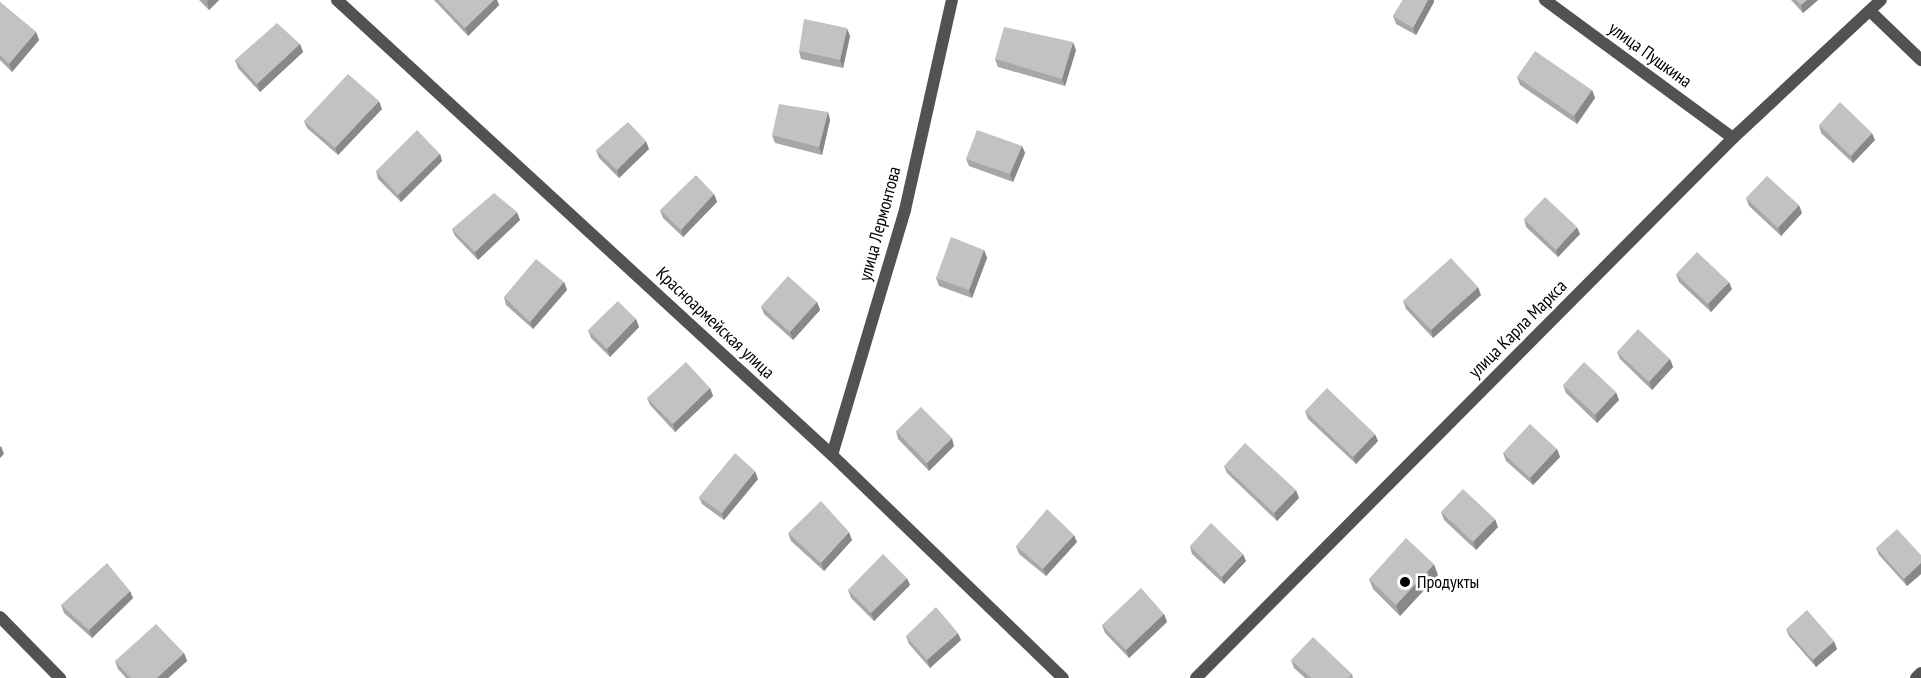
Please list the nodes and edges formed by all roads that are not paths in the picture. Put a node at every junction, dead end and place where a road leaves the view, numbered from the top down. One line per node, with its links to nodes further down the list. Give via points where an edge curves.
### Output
1 (337, 0): 8 (street, Красноармейская улица)
2 (952, 0): 8 (street, улица Лермонтова, via 905,210)
3 (1545, 0): 7 (street, улица Пушкина)
4 (1881, 0): 5 (street, улица Карла Маркса)
5 (1870, 11): 6 (street); 7 (street, улица Карла Маркса)
6 (1921, 60)
7 (1733, 138): 13 (street, улица Карла Маркса)
8 (832, 455): 12 (street, Красноармейская улица)
9 (0, 617): 11 (street)
10 (1921, 673): 14 (street)
11 (60, 678)
12 (1063, 678)
13 (1196, 678)
14 (1916, 678)

